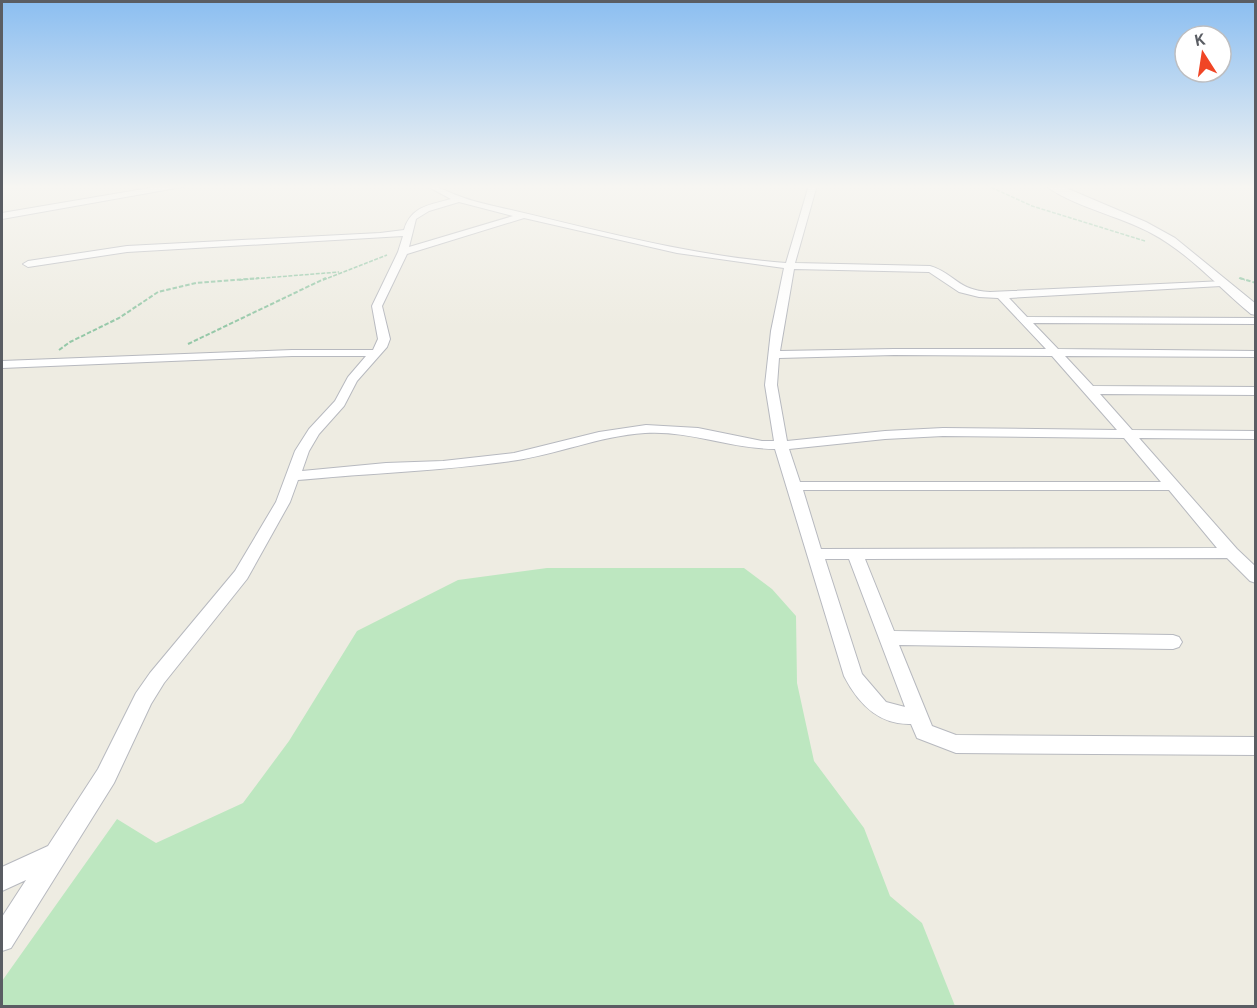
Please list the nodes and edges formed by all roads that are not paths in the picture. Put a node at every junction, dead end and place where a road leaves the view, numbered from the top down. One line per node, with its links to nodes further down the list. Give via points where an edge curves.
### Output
1 (408, 232): 6 (street)
2 (455, 232): 6 (street)
3 (598, 232): 8 (street, via 689,253)
4 (800, 232): 8 (street)
5 (1157, 232): 9 (street)
6 (406, 244): 7 (street, via 380,236 127,249); 15 (street, via 378,306 384,339)
7 (28, 264)
8 (791, 266): 10 (street, via 930,269 942,273 964,291); 17 (street)
9 (1221, 283): 10 (street); 11 (street)
10 (1001, 295): 12 (street)
11 (1256, 310)
12 (1024, 320): 13 (street); 14 (street)
13 (1256, 321)
14 (1055, 353): 16 (street); 17 (street); 19 (street)
15 (376, 354): 18 (street, via 292,353); 24 (street, via 314,432)
16 (1256, 354)
17 (774, 355): 23 (street, via 771,385)
18 (2, 364)
19 (1089, 390): 20 (street); 21 (street)
20 (1256, 391)
21 (1127, 434): 22 (street); 23 (street, via 943,432); 26 (street)
22 (1256, 435)
23 (781, 445): 24 (street, via 680,430 646,429 514,457); 25 (street)
24 (293, 476): 35 (street, via 278,513 241,575 143,699 106,776)
25 (794, 486): 26 (street); 28 (street)
26 (1172, 486): 27 (street)
27 (1231, 553): 29 (street); 30 (street)
28 (815, 554): 29 (street); 33 (street, via 853,676 870,702 885,712)
29 (855, 554): 31 (street)
30 (1256, 577)
31 (887, 638): 32 (street); 33 (street)
32 (1173, 642)
33 (918, 715): 34 (street, via 924,732 956,744)
34 (1256, 746)
35 (57, 854): 36 (street); 37 (street)
36 (2, 879)
37 (2, 939)

